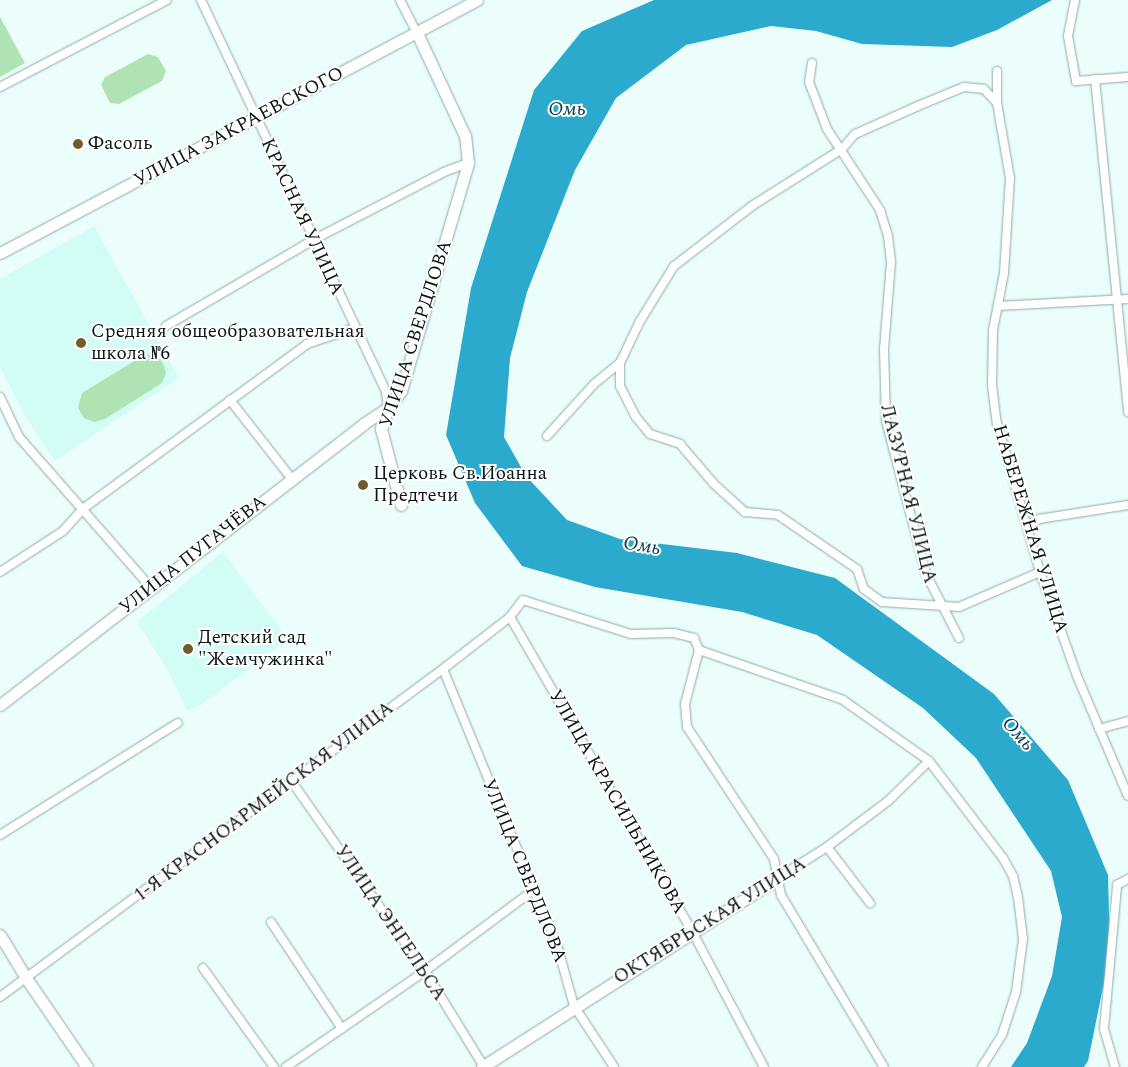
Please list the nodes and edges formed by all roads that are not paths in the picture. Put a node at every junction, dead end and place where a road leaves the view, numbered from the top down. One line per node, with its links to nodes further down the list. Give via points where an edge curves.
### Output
1 (167, 0): 11 (street)
2 (201, 0): 13 (street, КРАСНАЯ УЛИЦА)
3 (400, 0): 6 (street)
4 (477, 0): 6 (street, УЛИЦА ЗАКРАЕВСКОГО)
5 (1075, 0): 10 (street, via 1068,36 1076,81)
6 (416, 31): 13 (street, УЛИЦА ЗАКРАЕВСКОГО); 15 (street, via 465,136)
7 (812, 63): 14 (street, ЛАЗУРНАЯ УЛИЦА, via 809,82 827,129)
8 (997, 71): 12 (street, НАБЕРЕЖНАЯ УЛИЦА)
9 (1128, 77): 10 (street)
10 (1095, 79): 19 (street)
11 (0, 88)
12 (997, 103): 14 (street, via 984,89 964,87 855,134); 20 (street, НАБЕРЕЖНАЯ УЛИЦА, via 1010,178)
13 (256, 118): 16 (street, КРАСНАЯ УЛИЦА); 17 (street, УЛИЦА ЗАКРАЕВСКОГО)
14 (842, 149): 23 (street, via 752,206 674,266 640,321); 37 (street, ЛАЗУРНАЯ УЛИЦА, via 880,210 888,237 891,262 884,348 886,421 926,574 934,594)
15 (468, 163): 16 (street, via 444,172); 26 (street, УЛИЦА СВЕРДЛОВА, via 401,391)
16 (312, 240): 21 (street); 22 (street, КРАСНАЯ УЛИЦА)
17 (0, 253)
18 (1128, 299): 19 (street)
19 (1117, 300): 20 (street); 27 (street)
20 (998, 306): 33 (street, НАБЕРЕЖНАЯ УЛИЦА, via 993,330 992,385 997,423)
21 (166, 326)
22 (355, 328): 25 (street, via 307,344); 26 (street, КРАСНАЯ УЛИЦА, via 386,392)
23 (620, 363): 28 (street, via 594,384); 37 (street, via 620,386 636,417 650,434 680,444 714,484 745,512 778,515 801,529 857,569 864,589 882,602)
24 (0, 397): 32 (street, via 19,436)
25 (230, 400): 29 (street); 32 (street)
26 (388, 408): 29 (street, УЛИЦА ПУГАЧЁВА); 30 (street, УЛИЦА СВЕРДЛОВА, via 381,429)
27 (1128, 412)
28 (547, 436)
29 (292, 480): 36 (street, УЛИЦА ПУГАЧЁВА)
30 (401, 505)
31 (1128, 505): 33 (street, via 1040,519)
32 (84, 508): 34 (street, via 63,531); 36 (street)
33 (1027, 526): 35 (street, НАБЕРЕЖНАЯ УЛИЦА)
34 (0, 572)
35 (1040, 572): 37 (street, via 959,607); 45 (street, НАБЕРЕЖНАЯ УЛИЦА)
36 (151, 588): 42 (street, УЛИЦА ПУГАЧЁВА)
37 (944, 606): 39 (street, ЛАЗУРНАЯ УЛИЦА)
38 (510, 617): 40 (street, 1-Я КРАСНОАРМЕЙСКАЯ УЛИЦА, via 523,600 631,634 674,632 694,638); 41 (street, 1-Я КРАСНОАРМЕЙСКАЯ УЛИЦА); 56 (street, УЛИЦА КРАСИЛЬНИКОВА)
39 (959, 638)
40 (699, 650): 46 (street, via 843,700); 51 (street, via 685,704 687,727 774,859)
41 (443, 669): 47 (street, 1-Я КРАСНОАРМЕЙСКАЯ УЛИЦА); 53 (street, УЛИЦА СВЕРДЛОВА)
42 (0, 706)
43 (1128, 721): 45 (street)
44 (178, 723): 49 (street)
45 (1099, 729): 48 (street, НАБЕРЕЖНАЯ УЛИЦА)
46 (929, 761): 50 (street, ОКТЯБРЬСКАЯ УЛИЦА, via 888,801); 71 (street, via 1003,858 1013,876 1018,897 1022,939 1016,992 1002,1035)
47 (292, 782): 59 (street, УЛИЦА ЭНГЕЛЬСА); 60 (street, 1-Я КРАСНОАРМЕЙСКАЯ УЛИЦА)
48 (1128, 796)
49 (0, 835)
50 (827, 848): 51 (street, ОКТЯБРЬСКАЯ УЛИЦА); 54 (street)
51 (779, 877): 56 (street, ОКТЯБРЬСКАЯ УЛИЦА); 70 (street, via 781,895)
52 (1128, 879): 72 (street, via 1118,885 1104,1029)
53 (535, 889): 59 (street); 62 (street, УЛИЦА СВЕРДЛОВА, via 557,945)
54 (870, 903)
55 (271, 922): 63 (street)
56 (693, 933): 62 (street, ОКТЯБРЬСКАЯ УЛИЦА); 69 (street, УЛИЦА КРАСИЛЬНИКОВА)
57 (0, 935): 60 (street)
58 (203, 968): 65 (street)
59 (425, 971): 63 (street); 67 (street, УЛИЦА ЭНГЕЛЬСА)
60 (26, 978): 61 (street, 1-Я КРАСНОАРМЕЙСКАЯ УЛИЦА); 64 (street)
61 (0, 997)
62 (574, 1006): 67 (street, ОКТЯБРЬСКАЯ УЛИЦА); 68 (street, УЛИЦА СВЕРДЛОВА)
63 (342, 1029): 66 (street)
64 (87, 1067)
65 (274, 1067)
66 (286, 1067)
67 (483, 1067)
68 (614, 1067)
69 (764, 1067)
70 (884, 1067)
71 (982, 1067)
72 (1115, 1067)

